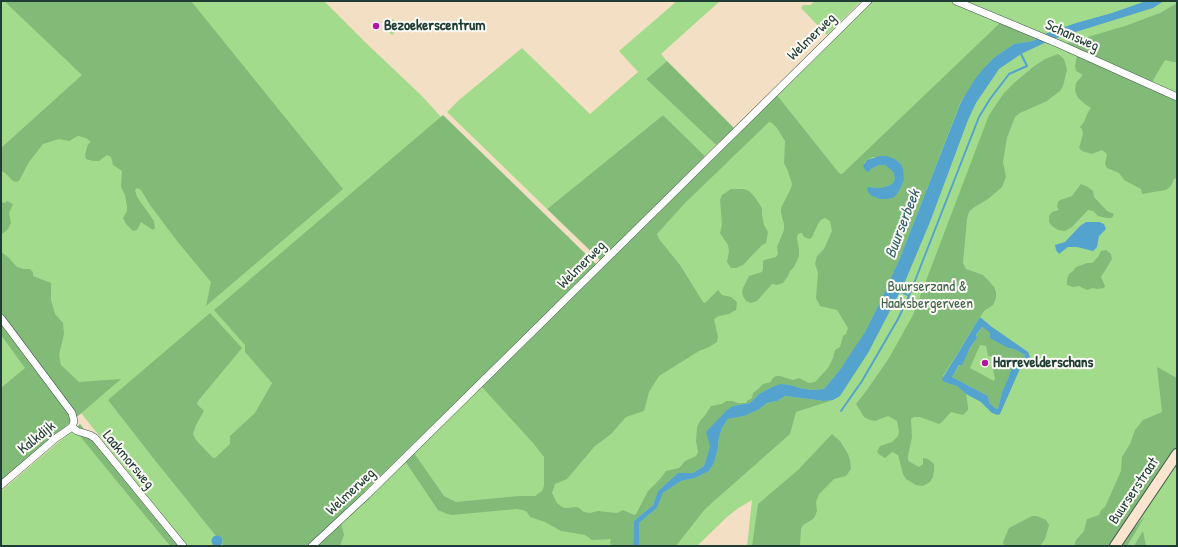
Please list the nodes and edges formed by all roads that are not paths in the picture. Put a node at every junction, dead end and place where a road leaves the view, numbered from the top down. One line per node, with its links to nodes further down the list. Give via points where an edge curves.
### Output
1 (868, 1): 9 (street, Welmerweg, via 368,495)
2 (956, 1): 3 (street, Schansweg)
3 (1177, 97)
4 (1, 318): 5 (street, via 72,413)
5 (72, 427): 7 (street, Kalkdijk); 8 (street, Laakmorsweg, via 95,438)
6 (1177, 454): 10 (main road, Buurserstraat)
7 (1, 485)
8 (182, 546)
9 (312, 546)
10 (1115, 546)

